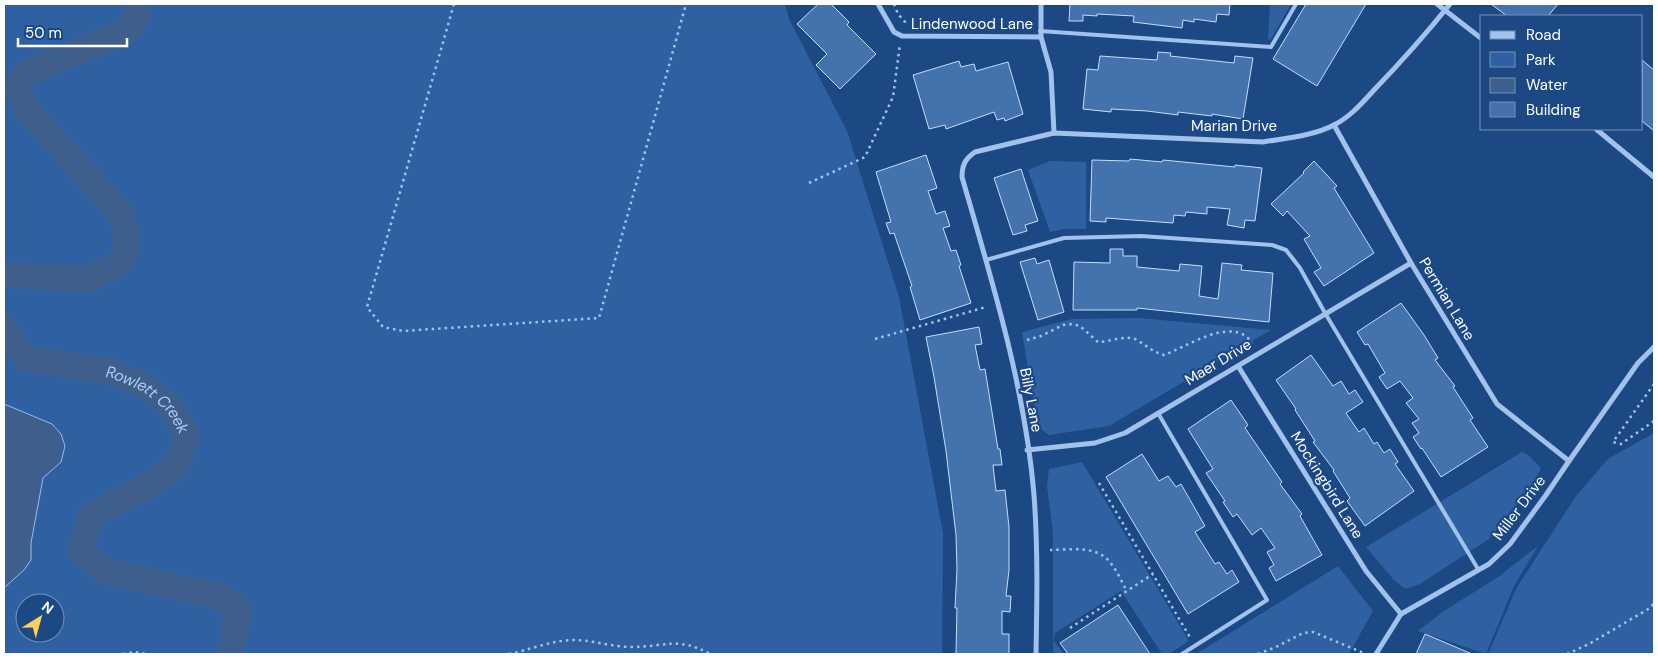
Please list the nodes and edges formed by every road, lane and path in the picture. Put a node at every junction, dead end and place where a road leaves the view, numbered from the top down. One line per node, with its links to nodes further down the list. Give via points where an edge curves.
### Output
1 (454, 4): 2 (path, via 367,307 384,327 403,331 600,318)
2 (686, 4)
3 (878, 4): 11 (street, via 894,32)
4 (894, 4): 11 (path, via 905,22)
5 (1041, 4): 10 (street)
6 (1296, 4): 10 (lane, via 1271,47)
7 (1437, 4): 9 (street)
8 (1450, 4): 9 (street, Marian Drive)
9 (1445, 10): 12 (street); 13 (street, Marian Drive, via 1412,51 1354,111)
10 (1041, 34): 11 (street, Lindenwood Lane); 15 (street, via 1051,72)
11 (902, 36): 18 (path, via 893,97 865,157)
12 (1480, 37)
13 (1334, 125): 15 (street, Marian Drive, via 1295,137 1263,142); 20 (street, Permian Lane)
14 (1597, 130): 17 (street)
15 (1054, 133): 16 (street, Marian Drive, via 975,152)
16 (967, 158): 19 (street, Billy Lane, via 962,166 962,177)
17 (1654, 177)
18 (809, 183)
19 (986, 260): 22 (lane, via 1064,238 1141,236 1272,245 1286,250); 31 (street, Billy Lane, via 999,303 1022,410)
20 (1411, 263): 22 (street, Maer Drive); 32 (street, Permian Lane, via 1497,404)
21 (986, 307): 23 (path)
22 (1325, 313): 27 (street, Maer Drive); 35 (lane)
23 (875, 339)
24 (1027, 340): 25 (path, via 1072,324 1080,326 1098,342 1134,339 1164,355 1198,338 1220,333 1236,332 1245,335)
25 (1252, 343)
26 (1654, 347): 32 (street, Miller Drive, via 1638,363)
27 (1238, 366): 29 (street, Maer Drive); 39 (street, Mockingbird Lane, via 1366,571)
28 (1654, 384): 30 (path, via 1613,442 1621,444)
29 (1158, 413): 31 (street, Maer Drive, via 1125,434 1095,443); 41 (lane, via 1267,600)
30 (1654, 421)
31 (1027, 450): 46 (street, Billy Lane, via 1034,493 1037,559)
32 (1569, 461): 35 (street, Miller Drive, via 1510,544 1489,564)
33 (1099, 483): 36 (path)
34 (1050, 550): 37 (path, via 1098,552 1108,560)
35 (1478, 569): 39 (street, Miller Drive)
36 (1153, 574): 37 (path); 41 (path)
37 (1127, 591): 40 (path)
38 (1654, 603): 51 (path, via 1607,634)
39 (1401, 614): 50 (street, Miller Drive)
40 (1070, 628)
41 (1196, 645): 47 (lane)
42 (123, 654): 43 (path)
43 (147, 654)
44 (509, 654): 45 (path, via 571,640 630,647 685,644)
45 (710, 654)
46 (1036, 654)
47 (1182, 654)
48 (1258, 654): 49 (path, via 1303,633 1313,632)
49 (1366, 654)
50 (1376, 654)
51 (1567, 654)

